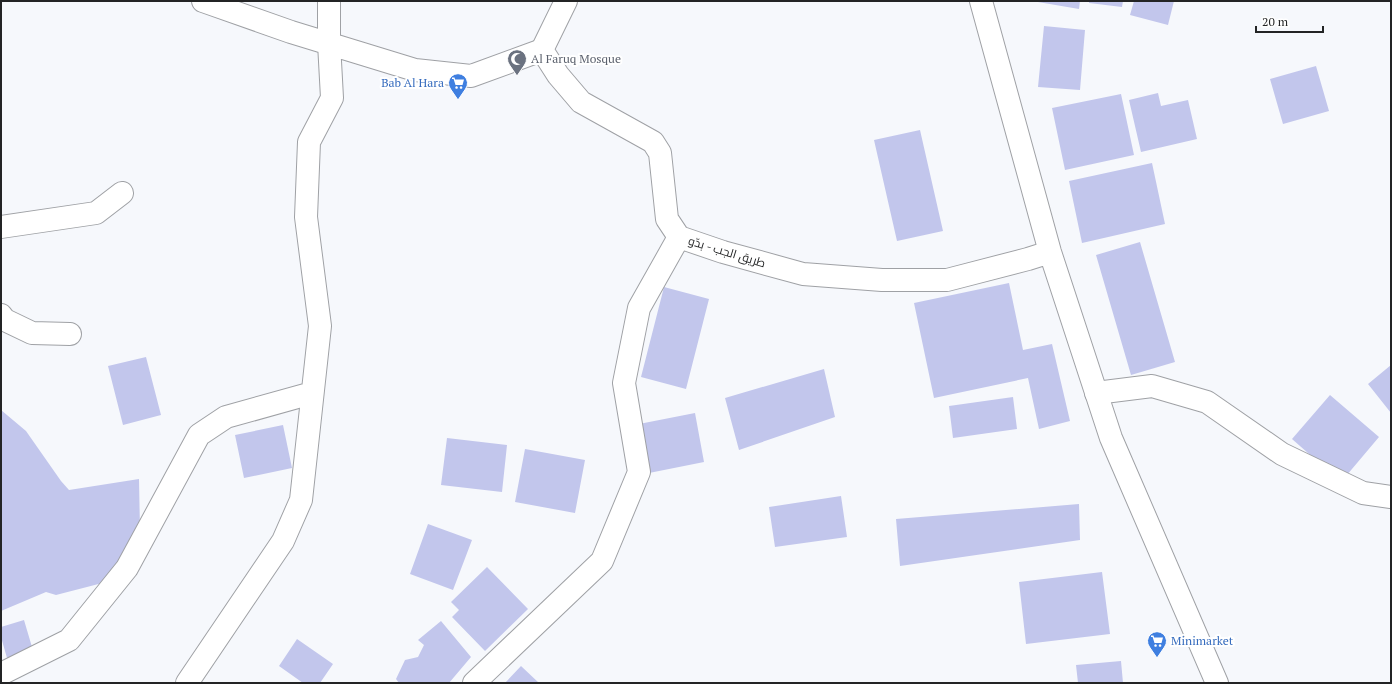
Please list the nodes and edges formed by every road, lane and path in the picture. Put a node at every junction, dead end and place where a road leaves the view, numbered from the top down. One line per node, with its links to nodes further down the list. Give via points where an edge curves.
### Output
1 (203, 1): 5 (street)
2 (329, 1): 5 (street)
3 (566, 1): 6 (street)
4 (981, 1): 10 (street)
5 (328, 43): 6 (street, via 415,70 471,76); 13 (street, via 332,98 310,142 307,187 306,217 320,326)
6 (542, 50): 9 (street, طريق الجب - بدّو, via 581,102 653,142 660,153 667,219)
7 (122, 193): 8 (street, via 96,213)
8 (1, 227)
9 (679, 237): 10 (street, طريق الجب - بدّو, via 803,274 882,280 947,280); 18 (street, via 639,308 624,383 639,472 602,561)
10 (1050, 252): 14 (street)
11 (1, 315): 12 (street, via 5,320 32,333)
12 (70, 334)
13 (312, 393): 16 (street, via 226,417 199,435 127,568 69,640); 17 (street, via 301,500 283,541)
14 (1096, 394): 15 (street, via 1152,386 1207,402 1282,454 1363,492); 19 (street, via 1111,438)
15 (1391, 498)
16 (1, 674)
17 (187, 683)
18 (474, 683)
19 (1217, 683)

